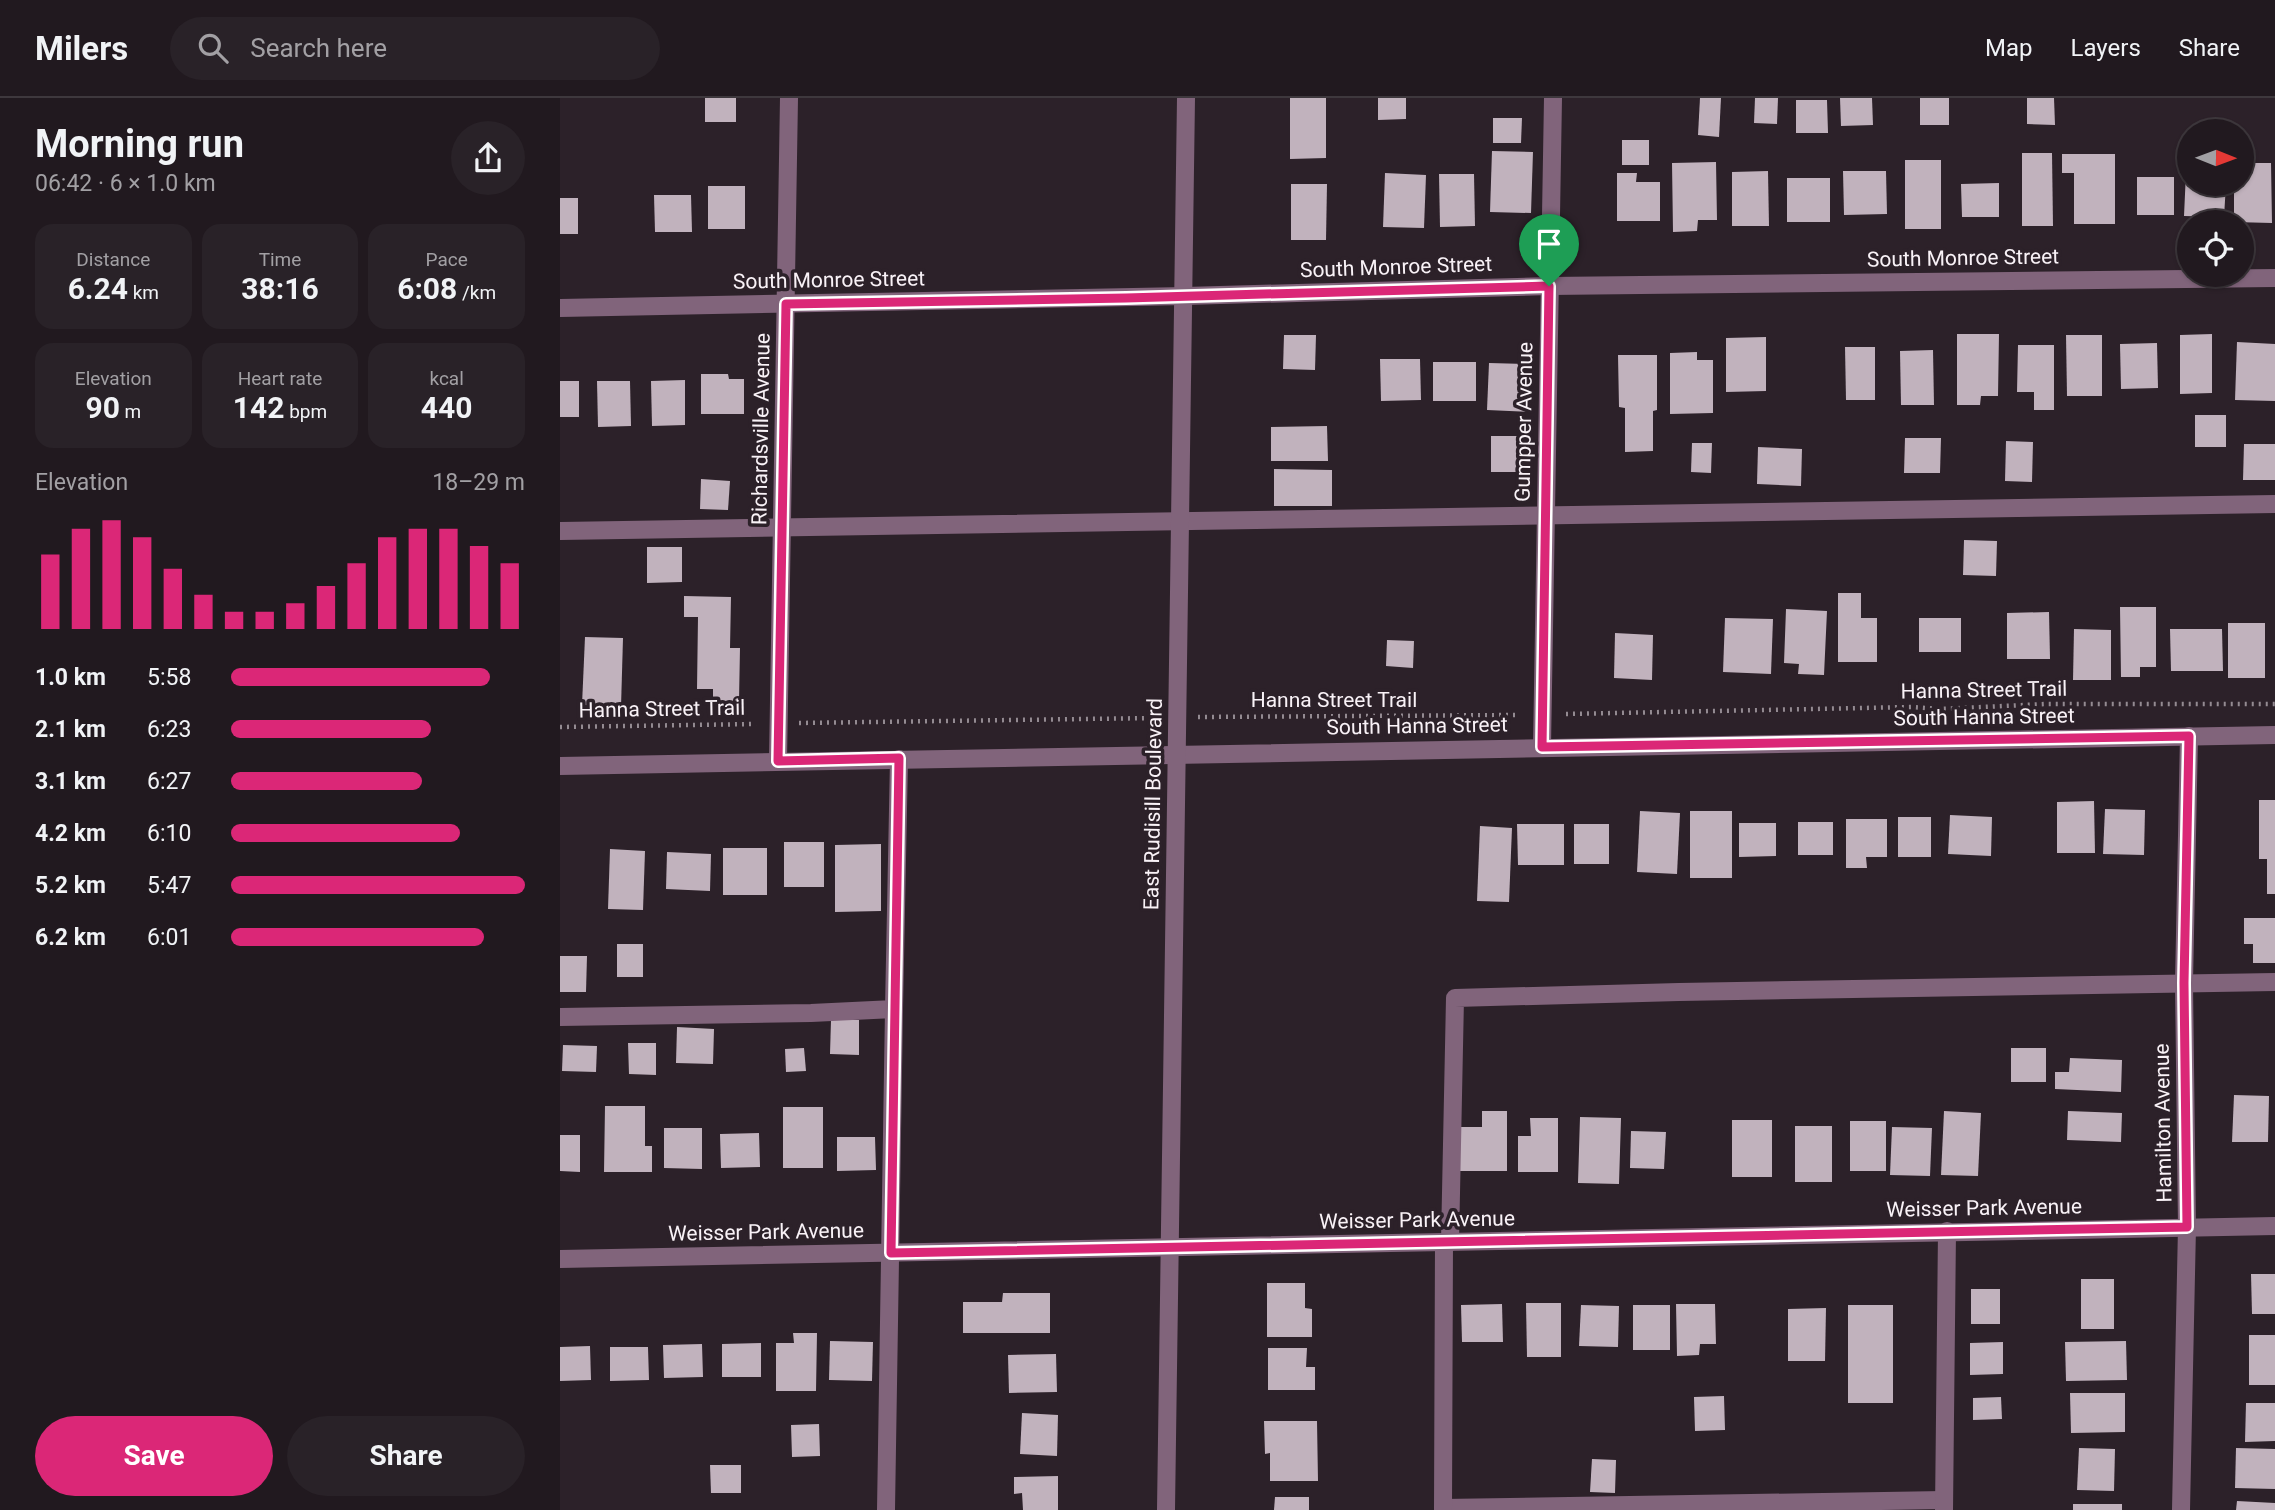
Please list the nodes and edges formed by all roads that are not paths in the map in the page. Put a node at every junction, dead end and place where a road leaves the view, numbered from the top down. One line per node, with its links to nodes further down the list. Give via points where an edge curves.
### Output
1 (789, 98): 7 (street, Richardsville Avenue)
2 (1186, 98): 6 (street, East Rudisill Boulevard)
3 (1553, 98): 5 (street, Gumpper Avenue)
4 (2275, 278): 5 (street, South Monroe Street)
5 (1549, 286): 6 (street, South Monroe Street); 10 (street, Gumpper Avenue)
6 (1185, 296): 7 (street, South Monroe Street); 11 (street, East Rudisill Boulevard)
7 (786, 304): 8 (street, South Monroe Street); 12 (street, Richardsville Avenue)
8 (560, 307)
9 (2275, 504): 10 (street)
10 (1545, 517): 11 (street); 16 (street, Gumpper Avenue)
11 (1180, 521): 12 (street); 17 (street, East Rudisill Boulevard)
12 (782, 527): 13 (street); 19 (street, Richardsville Avenue)
13 (560, 531)
14 (2275, 734): 15 (street, South Hanna Street)
15 (2189, 736): 16 (street, South Hanna Street); 22 (street, Hamilton Avenue)
16 (1542, 747): 17 (street, South Hanna Street)
17 (1177, 754): 18 (street, South Hanna Street); 29 (street, East Rudisill Boulevard)
18 (899, 758): 19 (street, South Hanna Street); 23 (street)
19 (778, 761): 20 (street, South Hanna Street)
20 (560, 766)
21 (2275, 982): 22 (street)
22 (2184, 983): 26 (street, Hamilton Avenue); 28 (street, via 1455,999)
23 (894, 1009): 24 (street); 30 (street)
24 (560, 1017)
25 (2275, 1226): 26 (street, Weisser Park Avenue)
26 (2187, 1227): 27 (street, Weisser Park Avenue); 36 (street, Hamilton Avenue)
27 (1947, 1231): 28 (street, Weisser Park Avenue); 32 (street)
28 (1447, 1242): 29 (street, Weisser Park Avenue); 33 (street)
29 (1169, 1247): 30 (street, Weisser Park Avenue); 35 (street, East Rudisill Boulevard)
30 (891, 1253): 31 (street, Weisser Park Avenue); 34 (street)
31 (560, 1259)
32 (1944, 1505): 33 (street)
33 (1443, 1509)
34 (886, 1510)
35 (1166, 1510)
36 (2181, 1510)

